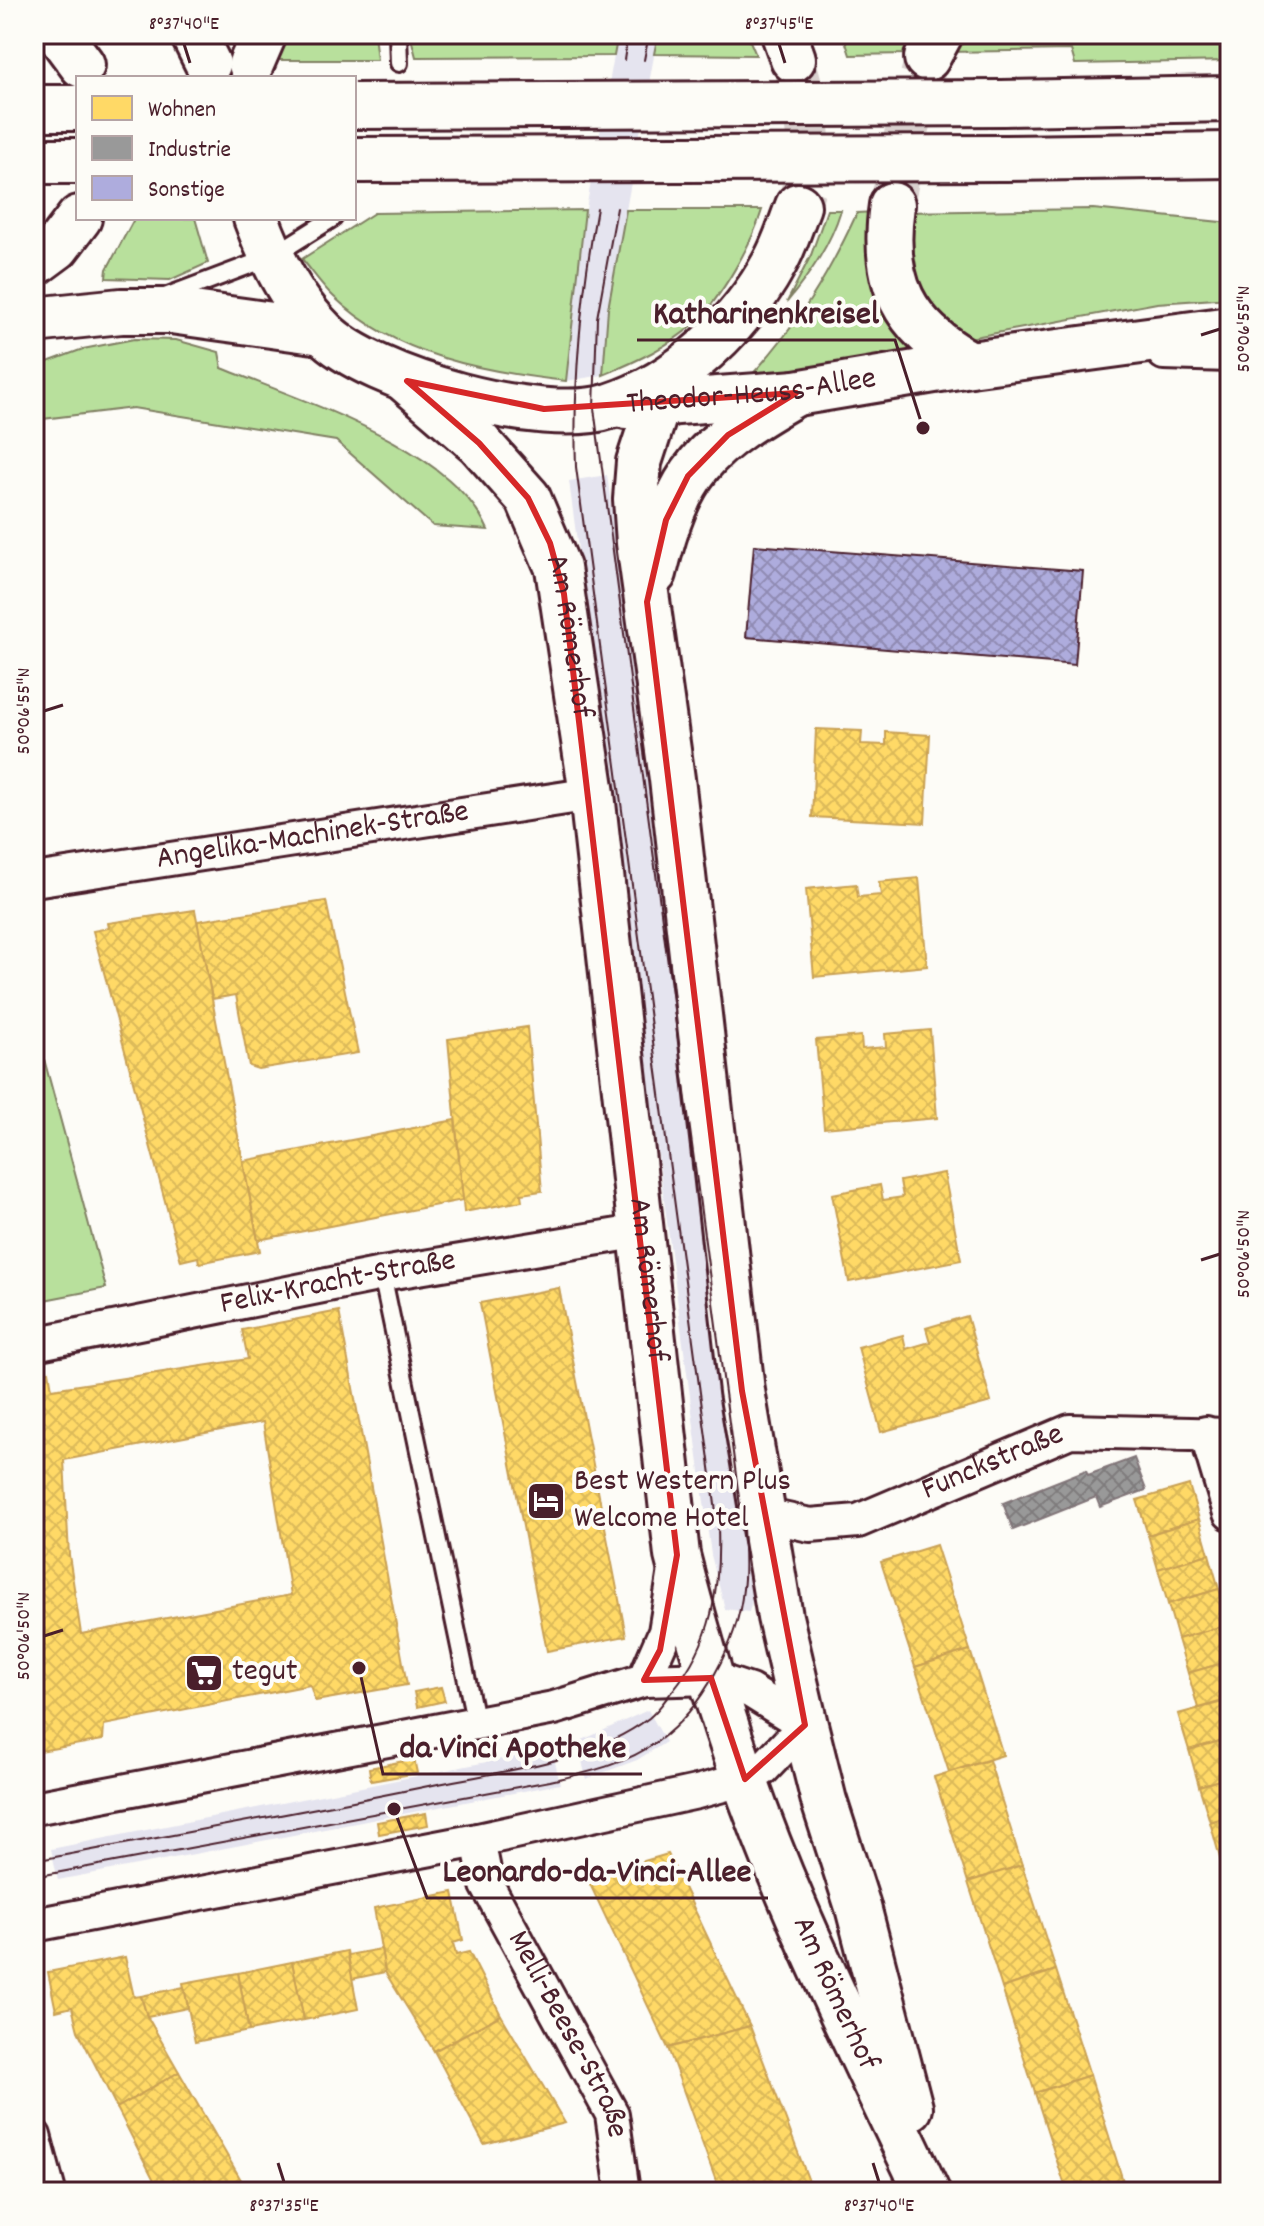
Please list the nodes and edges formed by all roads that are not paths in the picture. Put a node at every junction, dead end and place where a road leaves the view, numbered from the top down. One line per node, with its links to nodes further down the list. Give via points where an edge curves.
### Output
1 (398, 34): 2 (lane)
2 (399, 63)
3 (1230, 99): 4 (main road, bridge)
4 (356, 106)
5 (34, 108): 6 (main road)
6 (76, 108)
7 (1230, 155): 8 (main road, bridge)
8 (356, 160)
9 (34, 161): 10 (main road)
10 (76, 161)
11 (892, 205): 23 (main road, via 888,236 894,284 916,323 943,349)
12 (798, 206): 24 (main road, via 760,288 737,319)
13 (77, 220): 16 (main road, via 57,247)
14 (326, 220): 15 (lane)
15 (263, 238): 17 (lane); 20 (main road)
16 (34, 264)
17 (121, 311): 18 (main road); 20 (main road, via 171,311)
18 (34, 320)
19 (1230, 329): 21 (main road, Theodor-Heuss-Allee)
20 (322, 332): 25 (main road)
21 (1085, 349): 22 (street, Theodor-Heuss-Allee); 23 (main road, Theodor-Heuss-Allee)
22 (1230, 355)
23 (970, 364): 26 (main road, Theodor-Heuss-Allee)
24 (683, 366): 27 (main road, Am Römerhof); 28 (main road)
25 (407, 381): 28 (main road, Theodor-Heuss-Allee, via 480,401 544,409); 30 (main road, Am Römerhof, via 479,443 528,498 550,543 564,594)
26 (796, 393): 27 (main road, Theodor-Heuss-Allee); 29 (main road, via 728,435 688,476 666,520)
27 (658, 404): 28 (main road, Theodor-Heuss-Allee); 29 (main road, Am Römerhof, via 639,462 636,499)
28 (608, 407)
29 (647, 602): 37 (main road, Am Römerhof, via 742,1391)
30 (592, 794): 31 (street, Angelika-Machinek-Straße); 32 (main road, Am Römerhof)
31 (34, 880)
32 (642, 1231): 33 (street, Felix-Kracht-Straße); 38 (main road, Am Römerhof)
33 (382, 1274): 34 (street, Felix-Kracht-Straße); 41 (lane)
34 (34, 1344)
35 (1218, 1434): 36 (street); 37 (street, Funckstraße, via 1070,1431 858,1521 810,1525)
36 (1230, 1513)
37 (764, 1515): 42 (main road, Am Römerhof)
38 (677, 1555): 39 (main road, Am Römerhof); 40 (street, via 665,1632)
39 (711, 1678): 40 (street); 42 (street, via 750,1691); 43 (main road, Am Römerhof)
40 (644, 1680): 41 (street, via 582,1701)
41 (476, 1724): 44 (street)
42 (805, 1725): 43 (street, via 778,1756); 50 (main road, Am Römerhof, via 858,1907)
43 (745, 1779): 45 (street); 50 (main road, Am Römerhof, via 794,1906)
44 (34, 1808)
45 (478, 1840): 46 (street); 49 (street, Melli-Beese-Straße, via 487,1885 612,2114)
46 (34, 1925)
47 (34, 2136): 48 (street)
48 (49, 2192)
49 (623, 2192)
50 (929, 2192)

